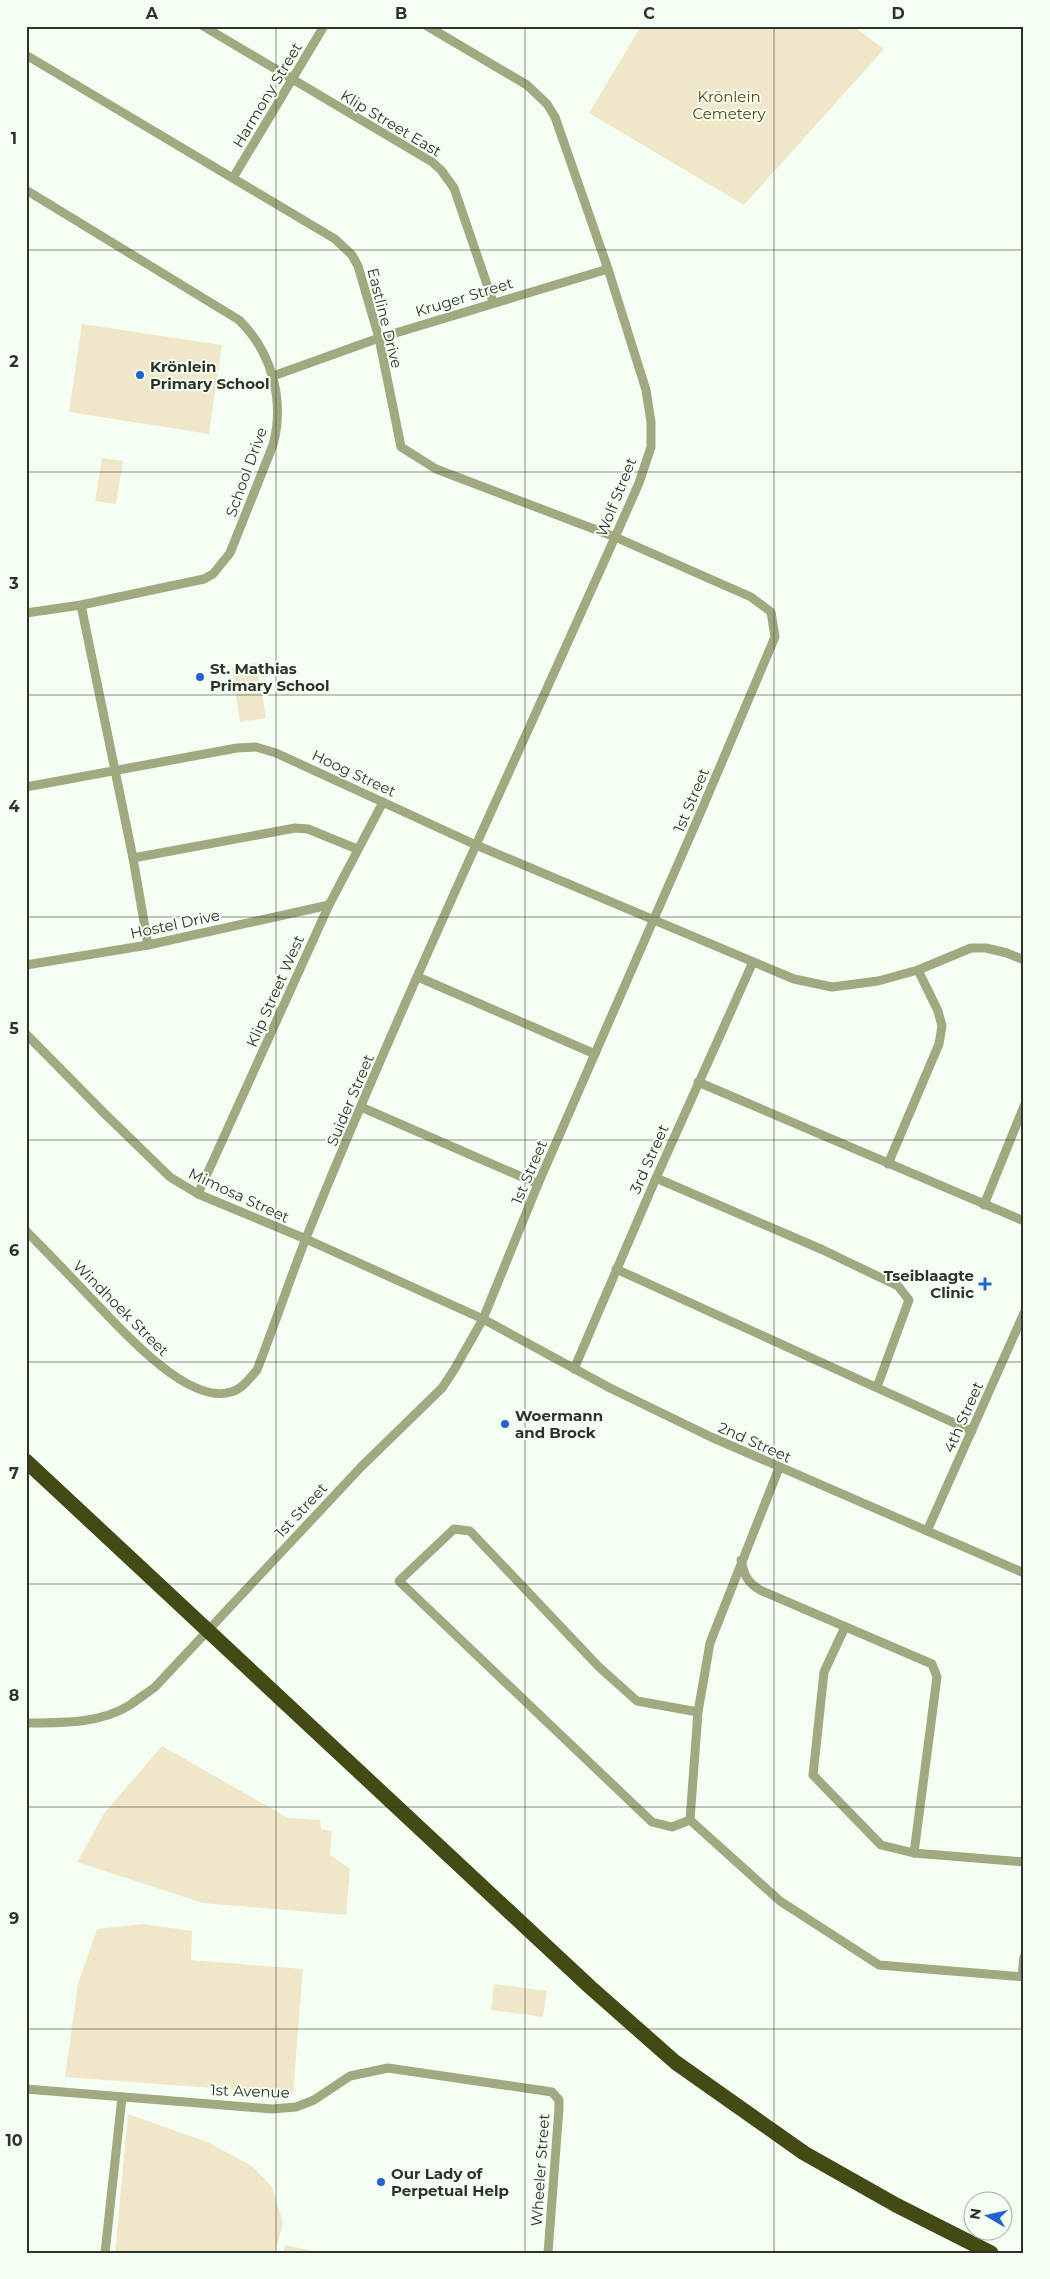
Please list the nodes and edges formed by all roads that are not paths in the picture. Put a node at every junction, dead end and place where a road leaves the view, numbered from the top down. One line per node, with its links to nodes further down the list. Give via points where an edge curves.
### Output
1 (203, 26): 5 (street, Klip Street East)
2 (324, 26): 5 (street, Harmony Street)
3 (427, 26): 8 (street, Wolf Street, via 537,93 555,117)
4 (26, 55): 6 (street, Eastline Drive)
5 (292, 79): 6 (street, Harmony Street); 9 (street, Klip Street East, via 441,170 454,188)
6 (233, 178): 10 (street, Eastline Drive, via 348,250 358,266)
7 (26, 190): 11 (street, School Drive, via 232,315 257,341)
8 (608, 269): 9 (street, Kruger Street); 12 (street, Wolf Street, via 646,390 651,422 651,447)
9 (493, 302): 10 (street, Kruger Street)
10 (379, 338): 11 (street, Kruger Street); 12 (street, Eastline Drive, via 402,447 436,469)
11 (274, 376): 13 (street, School Drive, via 278,407 275,439 224,563 204,579)
12 (615, 537): 18 (street, Wolf Street); 22 (street, 1st Street, via 751,597 770,612 775,637)
13 (81, 606): 14 (street, School Drive); 15 (street)
14 (26, 613)
15 (114, 770): 16 (street, Hoog Street); 17 (street, Hoog Street, via 256,747); 20 (street)
16 (26, 787)
17 (383, 802): 18 (street, Hoog Street); 19 (street, Klip Street West)
18 (476, 845): 22 (street, Hoog Street); 28 (street, Suider Street)
19 (357, 849): 20 (street, via 308,829 295,828); 21 (street, Klip Street West)
20 (133, 858): 23 (street)
21 (329, 904): 23 (street, Hostel Drive); 37 (street, Klip Street West)
22 (653, 920): 25 (street, Hoog Street); 30 (street, 1st Street)
23 (148, 945): 26 (street, Hostel Drive)
24 (1024, 960): 27 (street, Hoog Street, via 986,948 971,948)
25 (752, 962): 27 (street, Hoog Street, via 794,979 832,987); 31 (street, 3rd Street)
26 (26, 965)
27 (918, 970): 34 (street, via 942,1026 939,1044)
28 (418, 977): 30 (street); 33 (street, Suider Street)
29 (26, 1034): 37 (street, Mimosa Street, via 170,1177)
30 (595, 1054): 36 (street, 1st Street)
31 (698, 1082): 34 (street); 35 (street, 3rd Street)
32 (1024, 1106): 38 (street)
33 (361, 1107): 36 (street); 41 (street, Suider Street)
34 (888, 1164): 38 (street)
35 (656, 1178): 42 (street, 3rd Street); 47 (street, via 898,1286 909,1300)
36 (538, 1184): 44 (street, 1st Street)
37 (198, 1194): 41 (street, Mimosa Street)
38 (984, 1205): 39 (street)
39 (1024, 1221)
40 (26, 1231): 46 (street, Windhoek Street, via 133,1342 176,1377 211,1392 231,1392 246,1383)
41 (306, 1239): 44 (street, Mimosa Street); 46 (street, Suider Street)
42 (616, 1269): 45 (street, 3rd Street); 47 (street)
43 (1024, 1313): 48 (street, 4th Street)
44 (483, 1319): 45 (street, 2nd Street); 56 (street, 1st Street, via 442,1388 361,1467 155,1686 128,1706 100,1717)
45 (574, 1368): 50 (street, 2nd Street)
46 (257, 1370)
47 (877, 1387): 48 (street)
48 (972, 1430): 51 (street, 4th Street)
49 (26, 1461): 67 (highway, via 583,1981 675,2062 842,2176)
50 (779, 1468): 51 (street, 2nd Street); 52 (street)
51 (927, 1531): 53 (street, 2nd Street)
52 (742, 1560): 54 (street, via 744,1574 760,1590); 55 (street, via 710,1643)
53 (1024, 1573)
54 (845, 1627): 58 (street, via 824,1672 813,1775 881,1845); 58 (street, via 932,1664 937,1677)
55 (698, 1712): 57 (street); 57 (street, via 637,1701 599,1666 470,1531 454,1529 400,1581 652,1822 672,1826)
56 (26, 1723)
57 (690, 1820): 61 (street, via 780,1901 879,1965)
58 (914, 1853): 59 (street)
59 (1024, 1862)
60 (1024, 1957): 61 (street)
61 (1023, 1976)
62 (26, 2089): 64 (street, 1st Avenue)
63 (552, 2092): 64 (street, 1st Avenue, via 388,2068 350,2076 314,2100 296,2107 272,2109); 66 (street, Wheeler Street, via 559,2100 559,2108)
64 (122, 2097): 65 (street)
65 (105, 2253)
66 (548, 2253)
67 (991, 2253)

